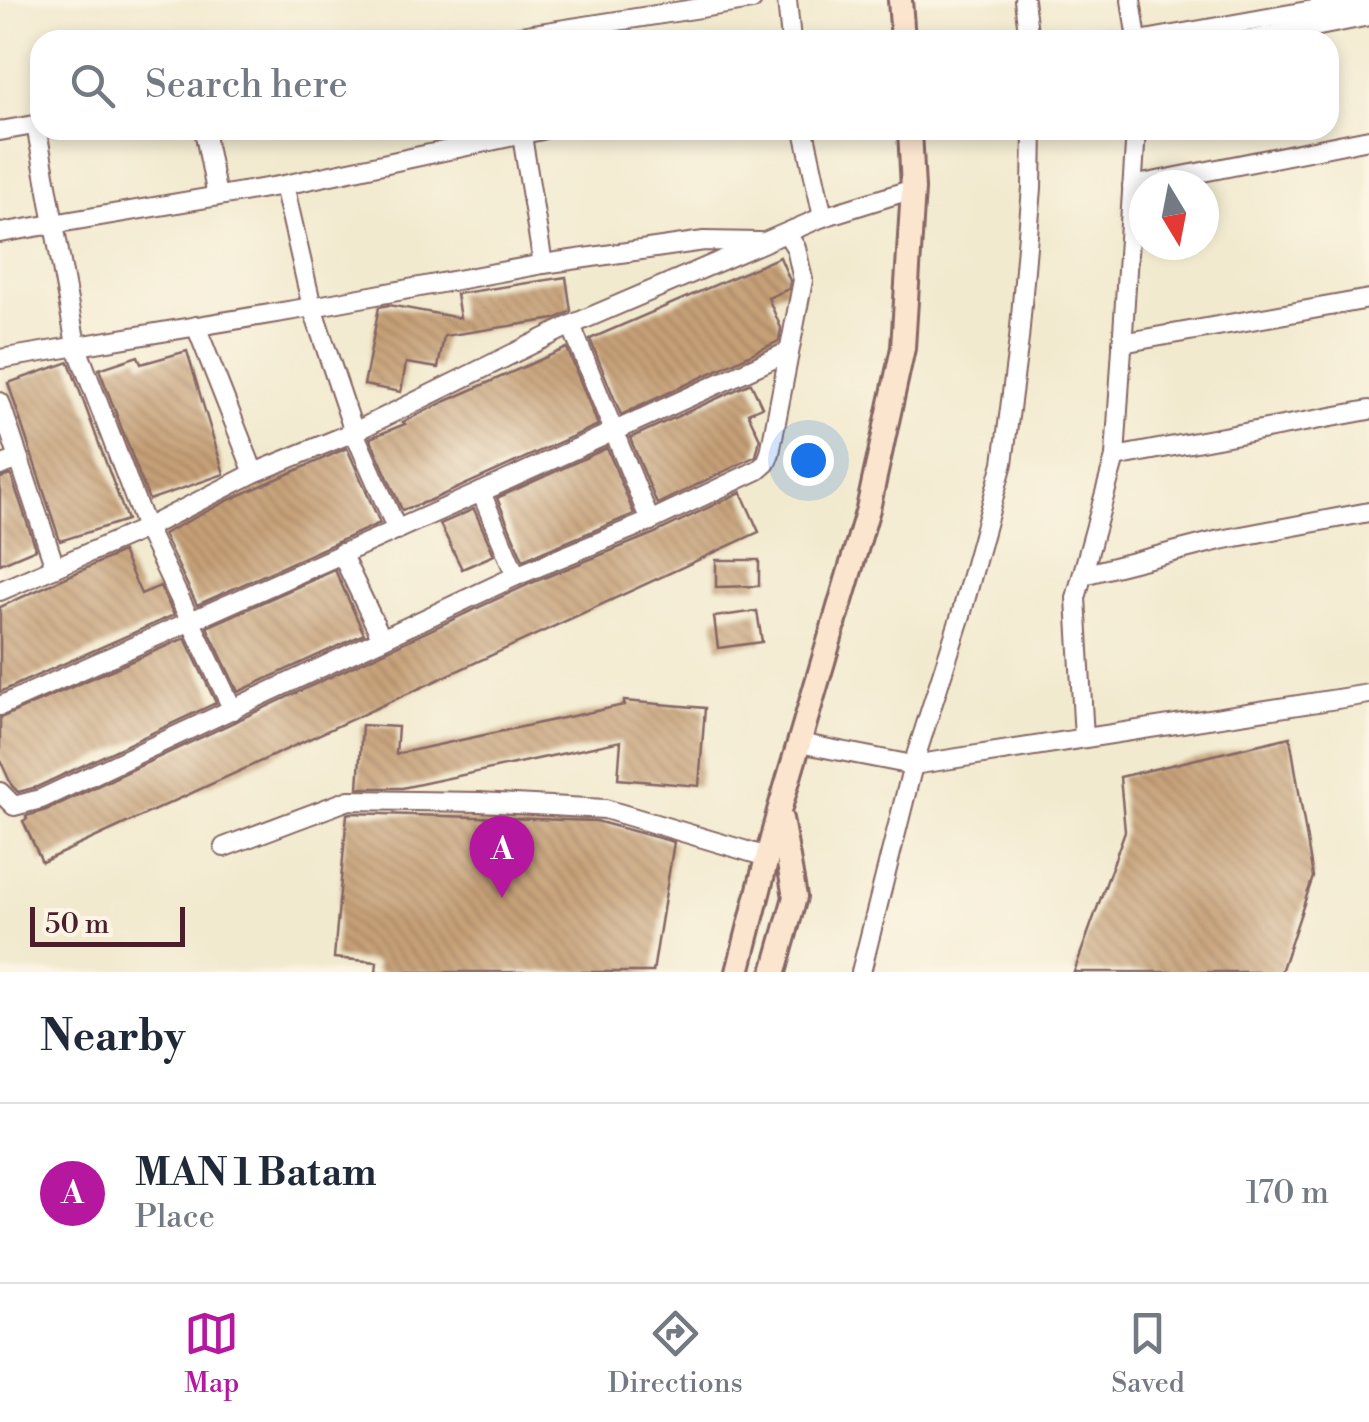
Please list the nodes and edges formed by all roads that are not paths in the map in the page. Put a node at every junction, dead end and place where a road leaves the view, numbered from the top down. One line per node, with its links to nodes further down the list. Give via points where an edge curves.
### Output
1 (752, 0): 8 (street)
2 (787, 0): 9 (street)
3 (900, 0): 10 (street)
4 (1024, 0): 11 (street)
5 (1130, 0): 12 (street)
6 (1369, 0): 13 (street)
7 (1369, 16): 14 (street)
8 (562, 30)
9 (790, 30)
10 (903, 30)
11 (1027, 30)
12 (1136, 30)
13 (1202, 30)
14 (1299, 30)
15 (30, 125): 16 (street)
16 (0, 131)
17 (1369, 139): 27 (street)
18 (41, 140): 32 (street)
19 (206, 140): 30 (street)
20 (486, 140): 28 (street)
21 (523, 140): 37 (street)
22 (806, 140): 31 (street)
23 (911, 140): 29 (street)
24 (1032, 140): 71 (street, via 1021,320 1003,464)
25 (1135, 140): 26 (street)
26 (1133, 170)
27 (1213, 170)
28 (284, 185): 30 (street); 39 (street)
29 (913, 189): 31 (street); 70 (street, via 904,348 868,509)
30 (217, 196): 32 (street)
31 (823, 217): 35 (street)
32 (56, 224): 33 (street); 43 (street)
33 (0, 233)
34 (1129, 233): 42 (street)
35 (787, 234): 36 (street); 44 (street, via 802,280)
36 (764, 242): 37 (street, via 704,240); 40 (street)
37 (543, 264): 39 (street)
38 (1369, 299): 42 (street)
39 (312, 307): 41 (street); 48 (street)
40 (571, 325): 48 (street); 49 (street)
41 (196, 326): 43 (street); 53 (street)
42 (1122, 343): 50 (street)
43 (76, 345): 45 (street); 57 (street)
44 (788, 352): 49 (street); 56 (street, via 766,463)
45 (0, 359)
46 (0, 402): 51 (street)
47 (1369, 410): 50 (street)
48 (354, 432): 53 (street); 58 (street)
49 (613, 432): 54 (street); 56 (street)
50 (1115, 457): 61 (street)
51 (19, 459): 52 (street); 60 (street)
52 (0, 466)
53 (254, 473): 57 (street)
54 (481, 492): 58 (street); 62 (street)
55 (1369, 512): 61 (street)
56 (650, 521): 62 (street)
57 (146, 528): 60 (street); 64 (street)
58 (397, 530): 59 (street)
59 (342, 554): 64 (street); 65 (street)
60 (55, 568): 63 (street)
61 (1082, 575): 69 (street, via 1076,598)
62 (516, 576): 65 (street)
63 (0, 591)
64 (191, 618): 67 (street); 68 (street)
65 (382, 639): 68 (street)
66 (1369, 694): 69 (street)
67 (0, 706)
68 (233, 710): 72 (street, via 40,799 14,806)
69 (1084, 738): 71 (street)
70 (799, 743): 71 (street); 73 (street)
71 (913, 766): 78 (street)
72 (0, 792)
73 (779, 811): 75 (street); 77 (street, via 795,897)
74 (224, 846): 75 (street, via 349,800 479,802 604,808)
75 (766, 857): 76 (street)
76 (738, 972)
77 (774, 972)
78 (861, 972)

